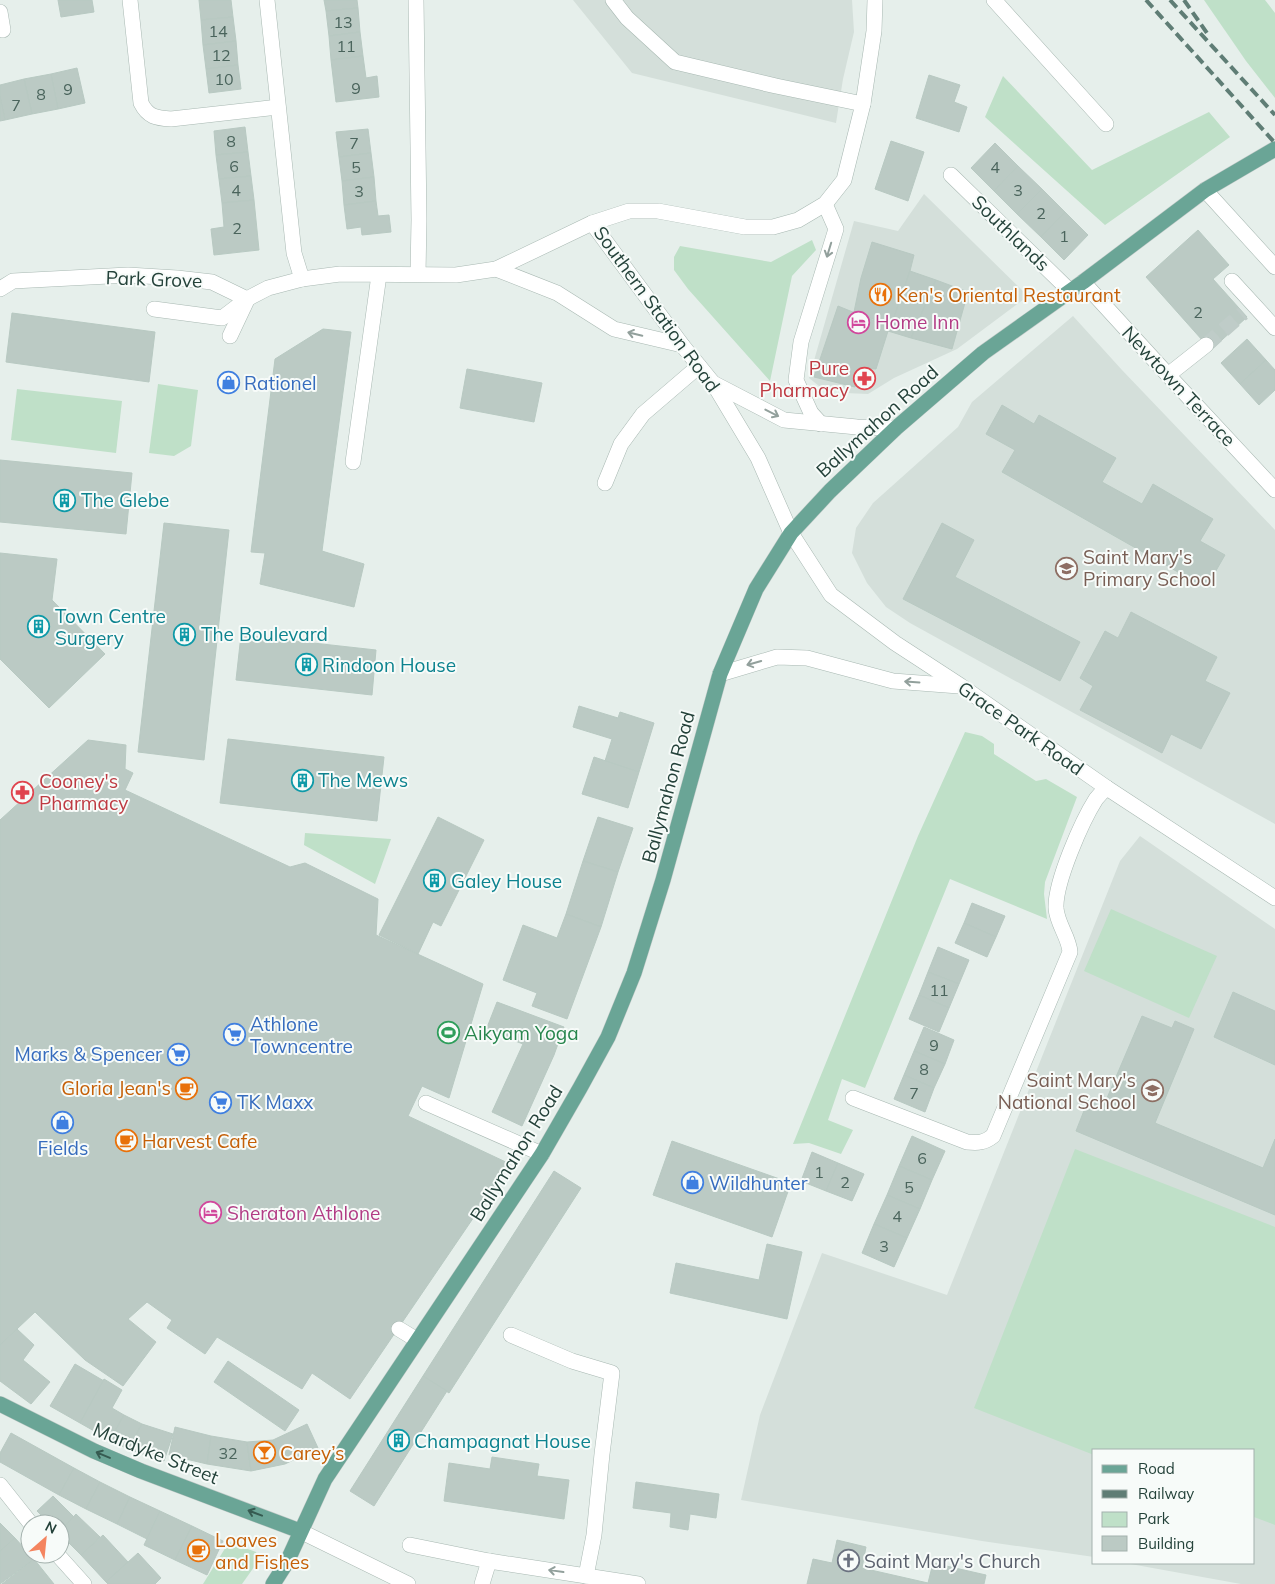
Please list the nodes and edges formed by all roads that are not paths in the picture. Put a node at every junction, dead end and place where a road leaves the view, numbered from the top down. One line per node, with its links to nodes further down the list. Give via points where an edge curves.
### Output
1 (130, 0): 10 (street, via 141,103 145,111 157,118 171,119)
2 (266, 0): 10 (street)
3 (416, 0): 19 (street)
4 (613, 0): 9 (street, via 627,18 675,62)
5 (875, 0): 9 (street, Southern Station Road, via 874,31)
6 (994, 0): 11 (street)
7 (0, 12): 8 (street)
8 (3, 30)
9 (862, 104): 15 (street, Southern Station Road, via 844,180)
10 (278, 107): 21 (street, via 294,253)
11 (1106, 124)
12 (1275, 150): 14 (main road, Ballymahon Road)
13 (951, 175): 25 (street, Southlands)
14 (1205, 190): 17 (street); 23 (main road, Ballymahon Road)
15 (825, 204): 16 (street, Southern Station Road, via 798,220 774,227 745,227 658,211 629,211); 35 (street, one-way to 35, via 836,229 801,342 796,380 811,413)
16 (592, 223): 18 (street); 31 (street, Southern Station Road)
17 (1275, 267)
18 (496, 269): 19 (street, via 456,275); 31 (street, one-way to 18, via 614,329 557,293)
19 (418, 274): 20 (street)
20 (379, 275): 21 (street, via 340,274); 37 (street)
21 (302, 280): 26 (street, via 268,288)
22 (1232, 281): 28 (street, via 1248,308)
23 (1083, 282): 25 (main road, Ballymahon Road); 33 (street, Newtown Terrace)
24 (0, 289): 26 (street, Park Grove, via 13,281 128,275 212,282)
25 (1070, 291): 36 (main road, Ballymahon Road, via 983,353)
26 (247, 299): 27 (street, via 222,318); 29 (street)
27 (154, 309)
28 (1275, 328)
29 (230, 336)
30 (1206, 344): 33 (street)
31 (682, 345): 32 (street, Southern Station Road)
32 (699, 366): 34 (street, Southern Station Road); 38 (street, via 643,414 621,444)
33 (1168, 375): 39 (street, Newtown Terrace)
34 (713, 382): 35 (street, one-way to 35, via 784,420); 40 (street, Southern Station Road, via 758,458)
35 (821, 424): 36 (street)
36 (896, 428): 40 (main road, Ballymahon Road, via 830,490)
37 (353, 462)
38 (605, 483)
39 (1275, 490)
40 (791, 533): 41 (main road, Ballymahon Road, via 756,589); 42 (street, Grace Park Road, via 831,595 895,643)
41 (720, 674): 42 (street, one-way to 41, via 893,680 807,658 777,657); 47 (main road, Ballymahon Road, via 676,836 634,972 608,1037)
42 (961, 686): 43 (street, Grace Park Road)
43 (1107, 788): 44 (street, Grace Park Road); 45 (street, via 1097,798 1079,832 1056,900 1056,911 1070,952 993,1136 980,1144 967,1142)
44 (1275, 898)
45 (853, 1098)
46 (426, 1104): 47 (street)
47 (542, 1154): 50 (main road, Ballymahon Road)
48 (400, 1329): 50 (street)
49 (511, 1335): 58 (street, via 612,1374 594,1535)
50 (417, 1340): 54 (main road, Ballymahon Road, via 325,1479)
51 (0, 1404): 54 (main road, Mardyke Street, one-way to 51, via 141,1471)
52 (0, 1485): 53 (street)
53 (23, 1514)
54 (300, 1530): 60 (main road, Ballymahon Road, via 287,1562); 61 (street)
55 (410, 1545): 56 (street)
56 (489, 1562): 58 (street, one-way to 56); 62 (street)
57 (66, 1564): 59 (street)
58 (586, 1576): 63 (street)
59 (84, 1584)
60 (273, 1584)
61 (408, 1584)
62 (482, 1584)
63 (638, 1584)

